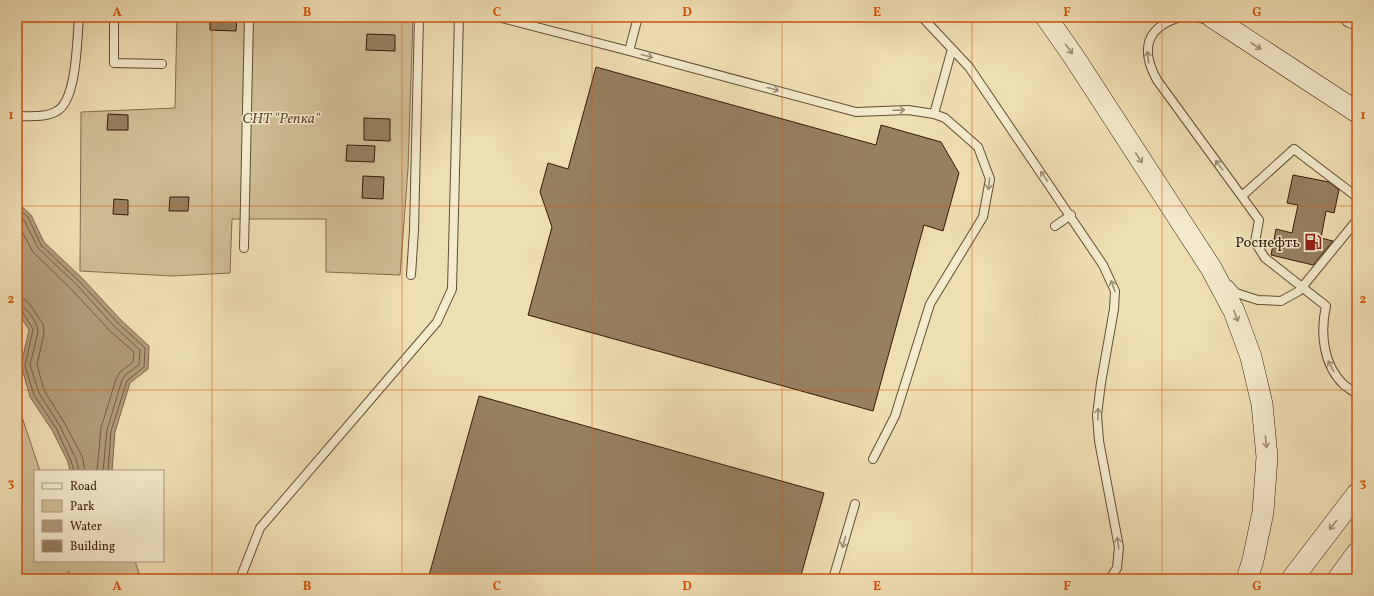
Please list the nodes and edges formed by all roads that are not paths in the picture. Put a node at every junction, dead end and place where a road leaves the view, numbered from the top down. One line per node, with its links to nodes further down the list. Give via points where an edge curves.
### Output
1 (79, 17): 20 (lane, via 73,81 68,99 57,111 40,116)
2 (114, 17): 17 (lane, via 114,63)
3 (249, 17): 26 (lane)
4 (419, 17): 28 (lane)
5 (459, 17): 35 (lane, via 452,289 437,322 260,528)
6 (498, 17): 16 (lane)
7 (638, 17): 16 (lane)
8 (922, 17): 15 (lane)
9 (1046, 17): 27 (main road, one-way to 27)
10 (1181, 17): 21 (lane, one-way to 10, via 1149,67 1149,41 1157,29 1168,21)
11 (1196, 17): 14 (lane)
12 (1351, 17): 13 (main road)
13 (1357, 19)
14 (1218, 21): 18 (main road, one-way to 18)
15 (952, 48): 19 (lane); 23 (lane, one-way to 15, via 970,67)
16 (629, 51): 19 (lane, one-way to 19, via 856,112 908,110)
17 (162, 64)
18 (1357, 112)
19 (934, 114): 31 (lane, one-way to 31, via 945,118 978,147 990,180 983,217 930,304 894,416)
20 (17, 116)
21 (1242, 196): 22 (lane, via 1294,148); 29 (lane, via 1259,220 1255,242 1265,258)
22 (1357, 197)
23 (1070, 215): 25 (lane); 37 (lane, one-way to 23, via 1118,568 1119,547 1099,441 1097,415 1115,291 1104,265)
24 (1357, 220): 29 (lane)
25 (1055, 226)
26 (244, 248)
27 (1211, 268): 29 (lane, via 1236,292 1258,300 1281,300); 38 (main road, one-way to 38, via 1234,311 1251,357 1262,404 1267,457 1264,504 1253,560)
28 (411, 275)
29 (1302, 287): 30 (lane, one-way to 29, via 1344,385 1330,366 1324,345 1323,320 1326,306)
30 (1357, 394)
31 (873, 459)
32 (1357, 494): 39 (main road, one-way to 39)
33 (855, 504): 36 (lane, one-way to 36)
34 (1357, 554): 40 (main road)
35 (240, 579)
36 (833, 579)
37 (1110, 579)
38 (1246, 579)
39 (1292, 579)
40 (1338, 579)

